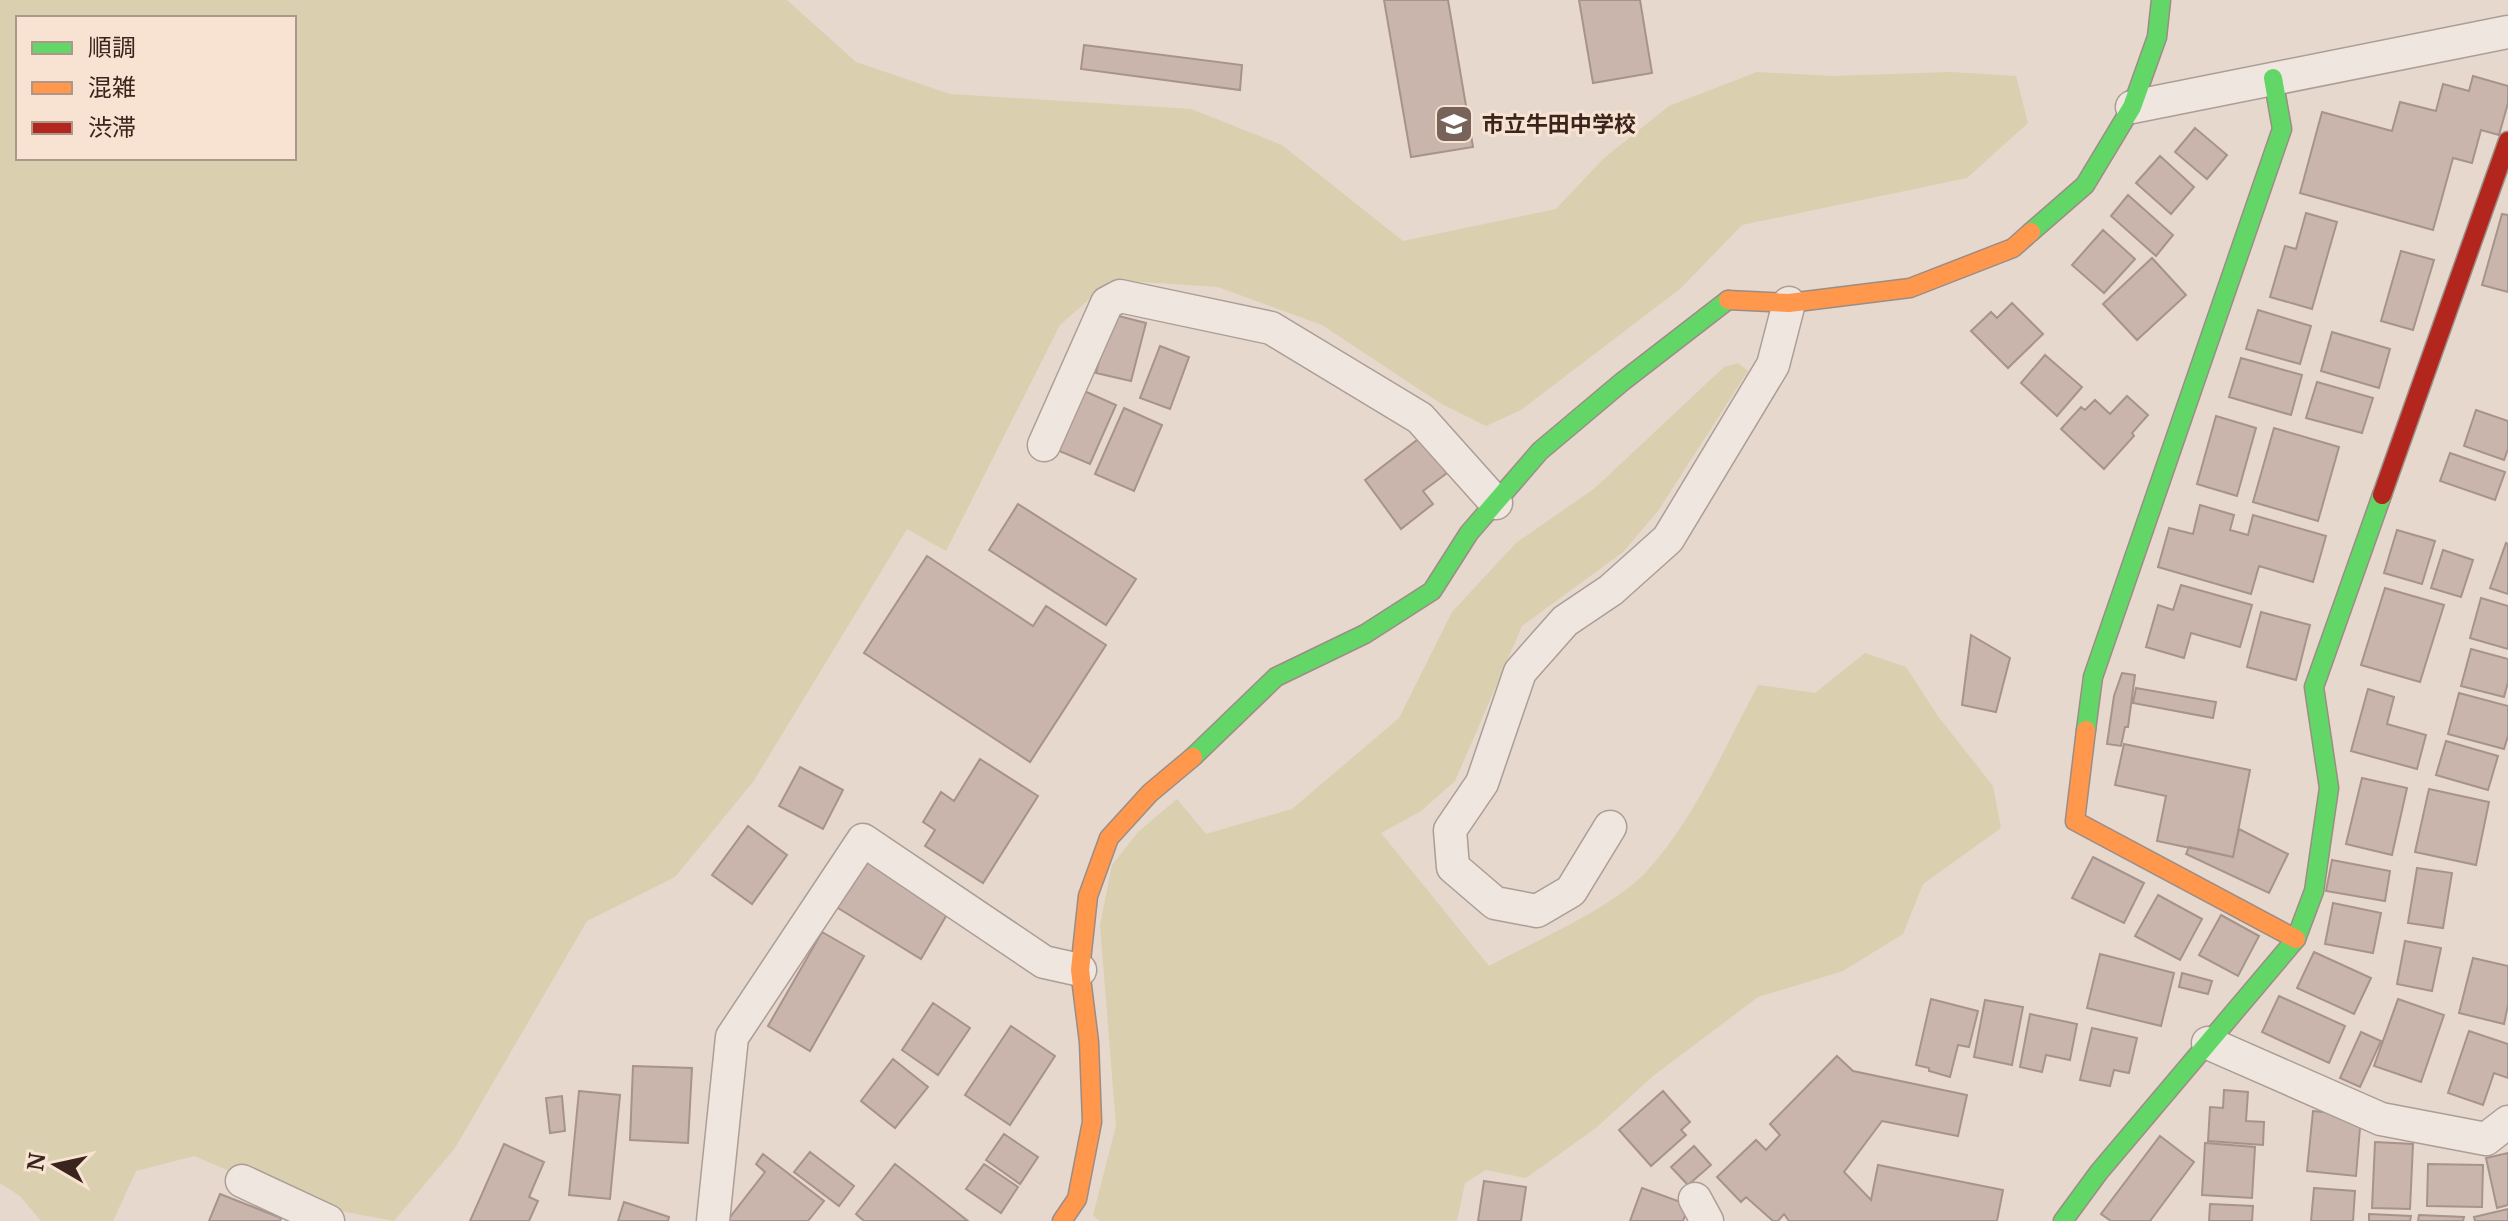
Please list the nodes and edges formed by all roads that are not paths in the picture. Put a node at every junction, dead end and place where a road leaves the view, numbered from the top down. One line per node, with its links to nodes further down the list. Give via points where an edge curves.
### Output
1 (2161, 0): 4 (street, via 2157,37)
2 (2508, 32): 3 (street)
3 (2273, 78): 4 (street); 10 (street, via 2282,129 2093,677 2075,821)
4 (2132, 107): 6 (street, via 2085,185 2013,248 1910,288)
5 (2508, 141): 10 (street, via 2314,687 2329,788 2314,891)
6 (1789, 303): 8 (street, via 1725,300 1540,451); 9 (street, via 1773,365 1668,539 1611,590 1565,621 1520,672 1482,783 1450,830 1453,867 1495,903 1537,911 1571,891)
7 (1044, 445): 8 (street, via 1107,303 1120,296 1271,328 1420,418)
8 (1496, 503): 11 (street, via 1469,533 1432,591 1365,634 1276,677 1109,838 1088,896)
9 (1610, 827)
10 (2296, 939): 12 (street)
11 (1080, 970): 16 (street, via 1044,962 863,840 732,1037); 17 (street, via 1092,1122 1077,1199)
12 (2208, 1043): 13 (street, via 2381,1119 2486,1139); 18 (street)
13 (2508, 1122)
14 (242, 1181): 15 (street)
15 (328, 1221)
16 (713, 1221)
17 (1062, 1221)
18 (2063, 1221)

